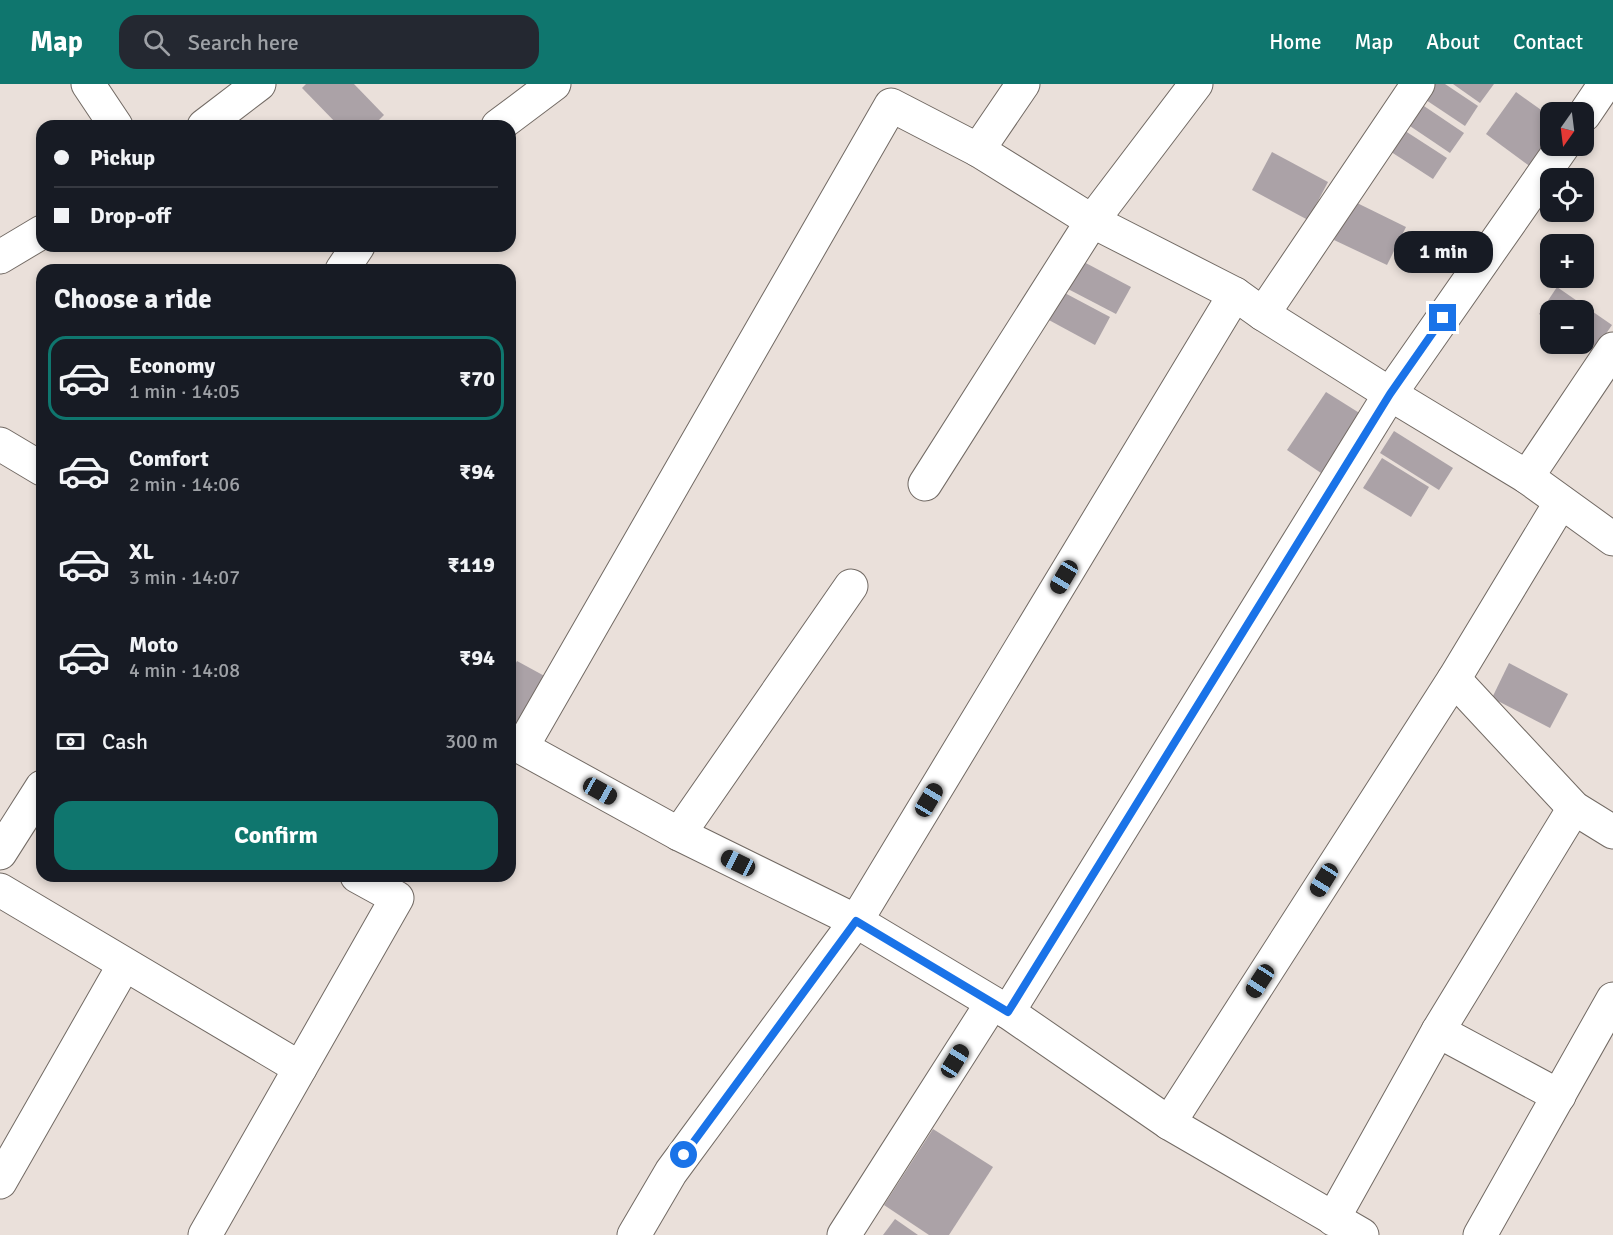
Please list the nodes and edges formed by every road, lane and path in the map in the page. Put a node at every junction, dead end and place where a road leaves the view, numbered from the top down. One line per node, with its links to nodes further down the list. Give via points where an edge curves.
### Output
1 (88, 84): 9 (street)
2 (259, 84): 10 (street)
3 (554, 84): 11 (street)
4 (1023, 84): 12 (street)
5 (1196, 84): 14 (street)
6 (1418, 84): 18 (street)
7 (1605, 84): 8 (street)
8 (1593, 102)
9 (113, 120)
10 (212, 120)
11 (506, 120)
12 (978, 150): 14 (street); 29 (street, via 891,105)
13 (1556, 156): 20 (street)
14 (1092, 221): 17 (street); 24 (street)
15 (36, 236): 16 (street)
16 (0, 257)
17 (1235, 294): 18 (street); 37 (street)
18 (1263, 314): 20 (street)
19 (1613, 350): 23 (street)
20 (1390, 394): 23 (street); 40 (street)
21 (3, 452): 22 (street)
22 (36, 466)
23 (1527, 477): 25 (street)
24 (925, 484)
25 (1561, 502): 26 (street); 28 (street)
26 (1613, 539)
27 (851, 586): 33 (street)
28 (1454, 679): 31 (street); 44 (street)
29 (516, 744): 33 (street)
30 (36, 796): 34 (street)
31 (1574, 808): 32 (street); 41 (street)
32 (1613, 832)
33 (679, 834): 37 (street)
34 (0, 853)
35 (368, 882): 42 (street, via 397,898)
36 (0, 890): 38 (street)
37 (856, 921): 40 (street); 48 (street, via 671,1172)
38 (124, 965): 42 (street); 45 (street)
39 (1613, 999): 43 (street)
40 (1000, 1008): 44 (street); 49 (street)
41 (1438, 1031): 43 (street); 46 (street)
42 (300, 1068): 47 (street)
43 (1559, 1096): 51 (street)
44 (1169, 1123): 46 (street)
45 (0, 1182)
46 (1333, 1219): 50 (street)
47 (205, 1235)
48 (634, 1235)
49 (844, 1235)
50 (1362, 1235)
51 (1480, 1235)

